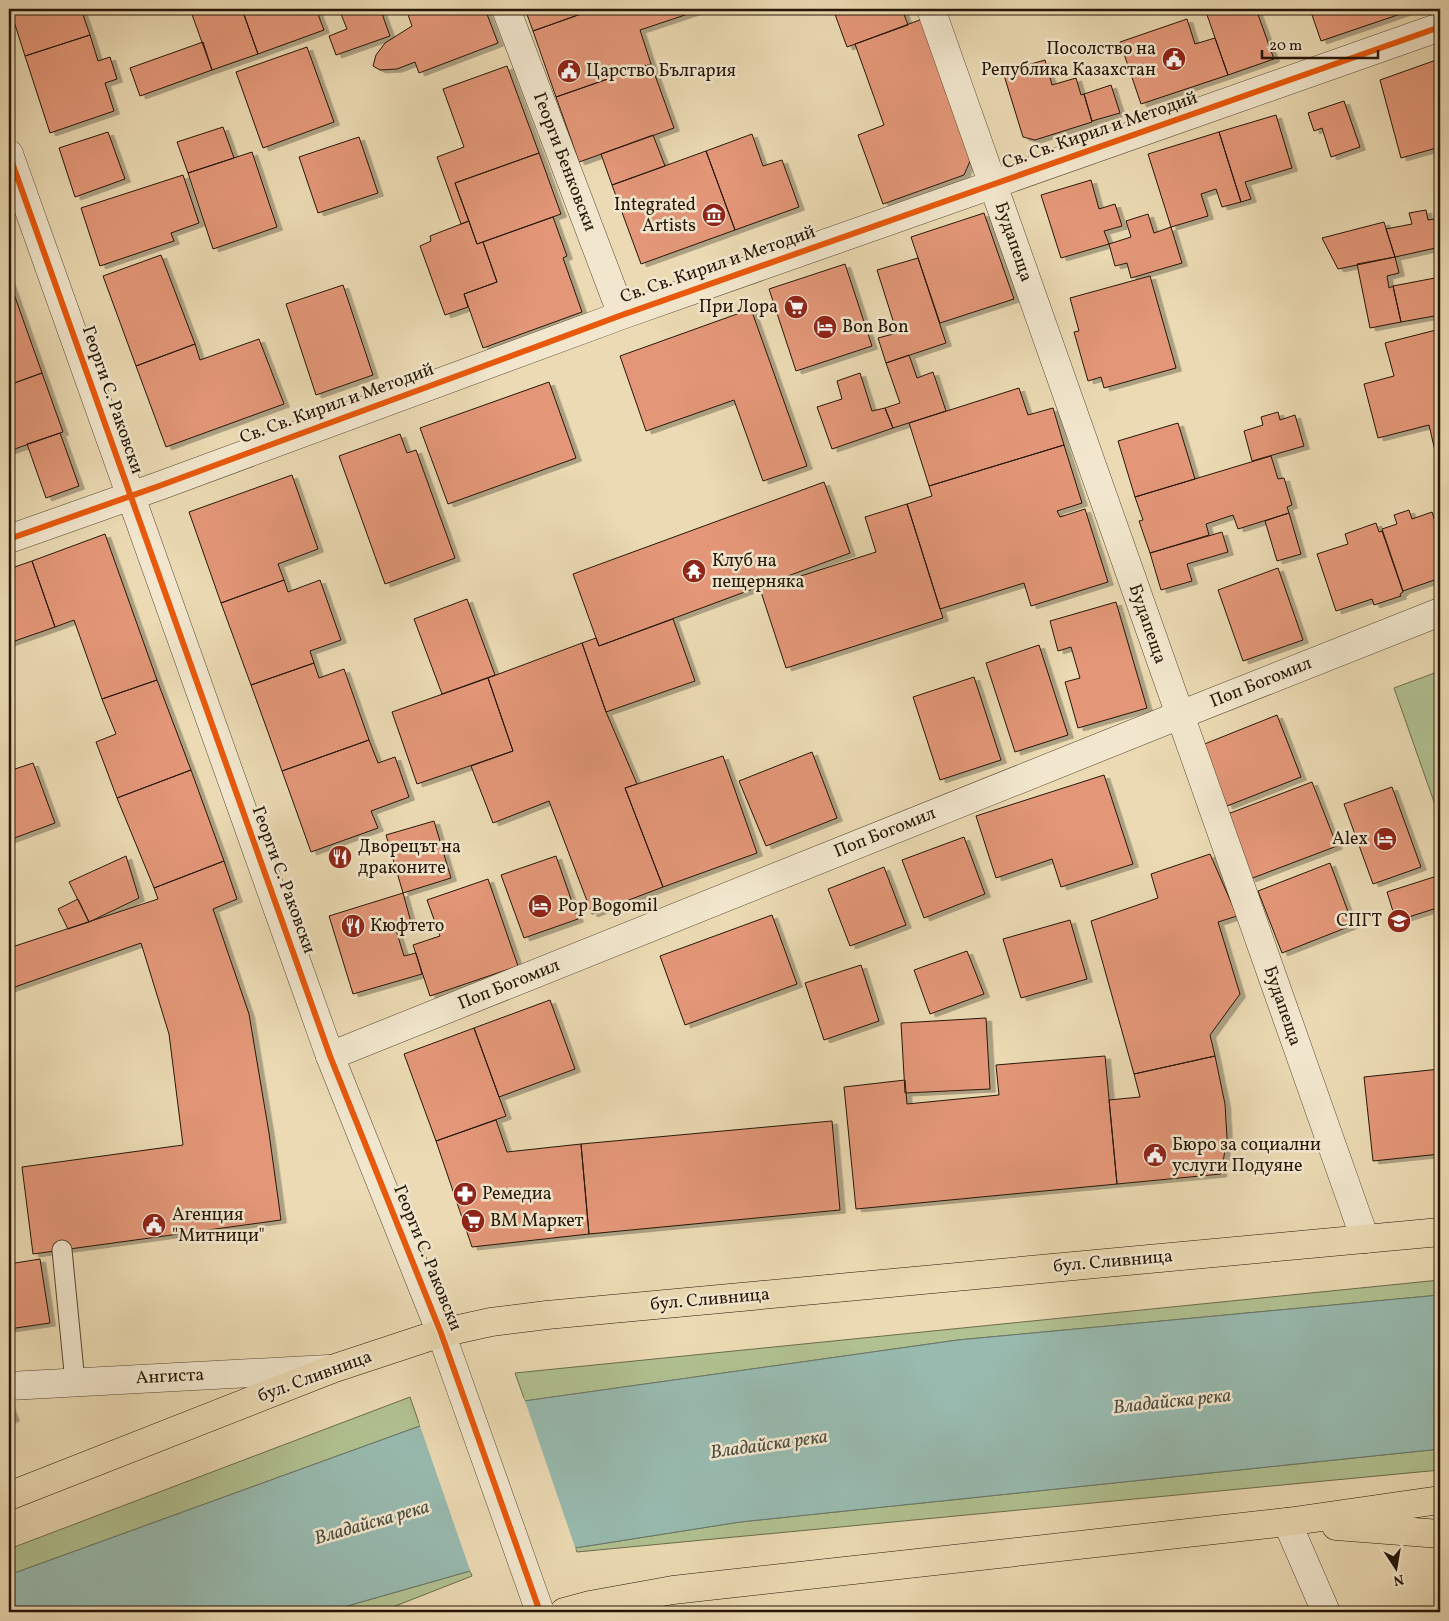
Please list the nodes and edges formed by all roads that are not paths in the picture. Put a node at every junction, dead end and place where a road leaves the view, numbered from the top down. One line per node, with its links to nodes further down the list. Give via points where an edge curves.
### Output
1 (506, 9): 6 (street, Георги Бенковски)
2 (931, 9): 5 (street, Будапеща)
3 (1440, 27): 5 (street, Св. Св. Кирил и Методий)
4 (9, 154): 7 (street, Георги С. Раковски)
5 (992, 184): 6 (street, Св. Св. Кирил и Методий); 10 (street, Будапеща)
6 (622, 315): 7 (street, Св. Св. Кирил и Методий)
7 (130, 496): 8 (street, Св. Св. Кирил и Методий); 11 (street, Георги С. Раковски)
8 (9, 539)
9 (1440, 612): 10 (street, Поп Богомил)
10 (1180, 715): 11 (street, Поп Богомил); 13 (street, Будапеща)
11 (330, 1056): 15 (street, Георги С. Раковски)
12 (1435, 1231): 13 (main road, бул. Сливница)
13 (1365, 1239): 15 (main road, бул. Сливница, via 547,1315)
14 (62, 1250): 17 (lane)
15 (441, 1333): 16 (main road, бул. Сливница); 23 (street, Георги С. Раковски)
16 (332, 1369): 17 (street, Ангиста); 19 (main road, бул. Сливница)
17 (75, 1382): 18 (street, Ангиста)
18 (9, 1386)
19 (9, 1496)
20 (1440, 1500): 21 (main road)
21 (1288, 1522): 22 (main road); 24 (main road, via 674,1590); 25 (street)
22 (1440, 1534)
23 (540, 1612)
24 (564, 1612)
25 (1326, 1612)

